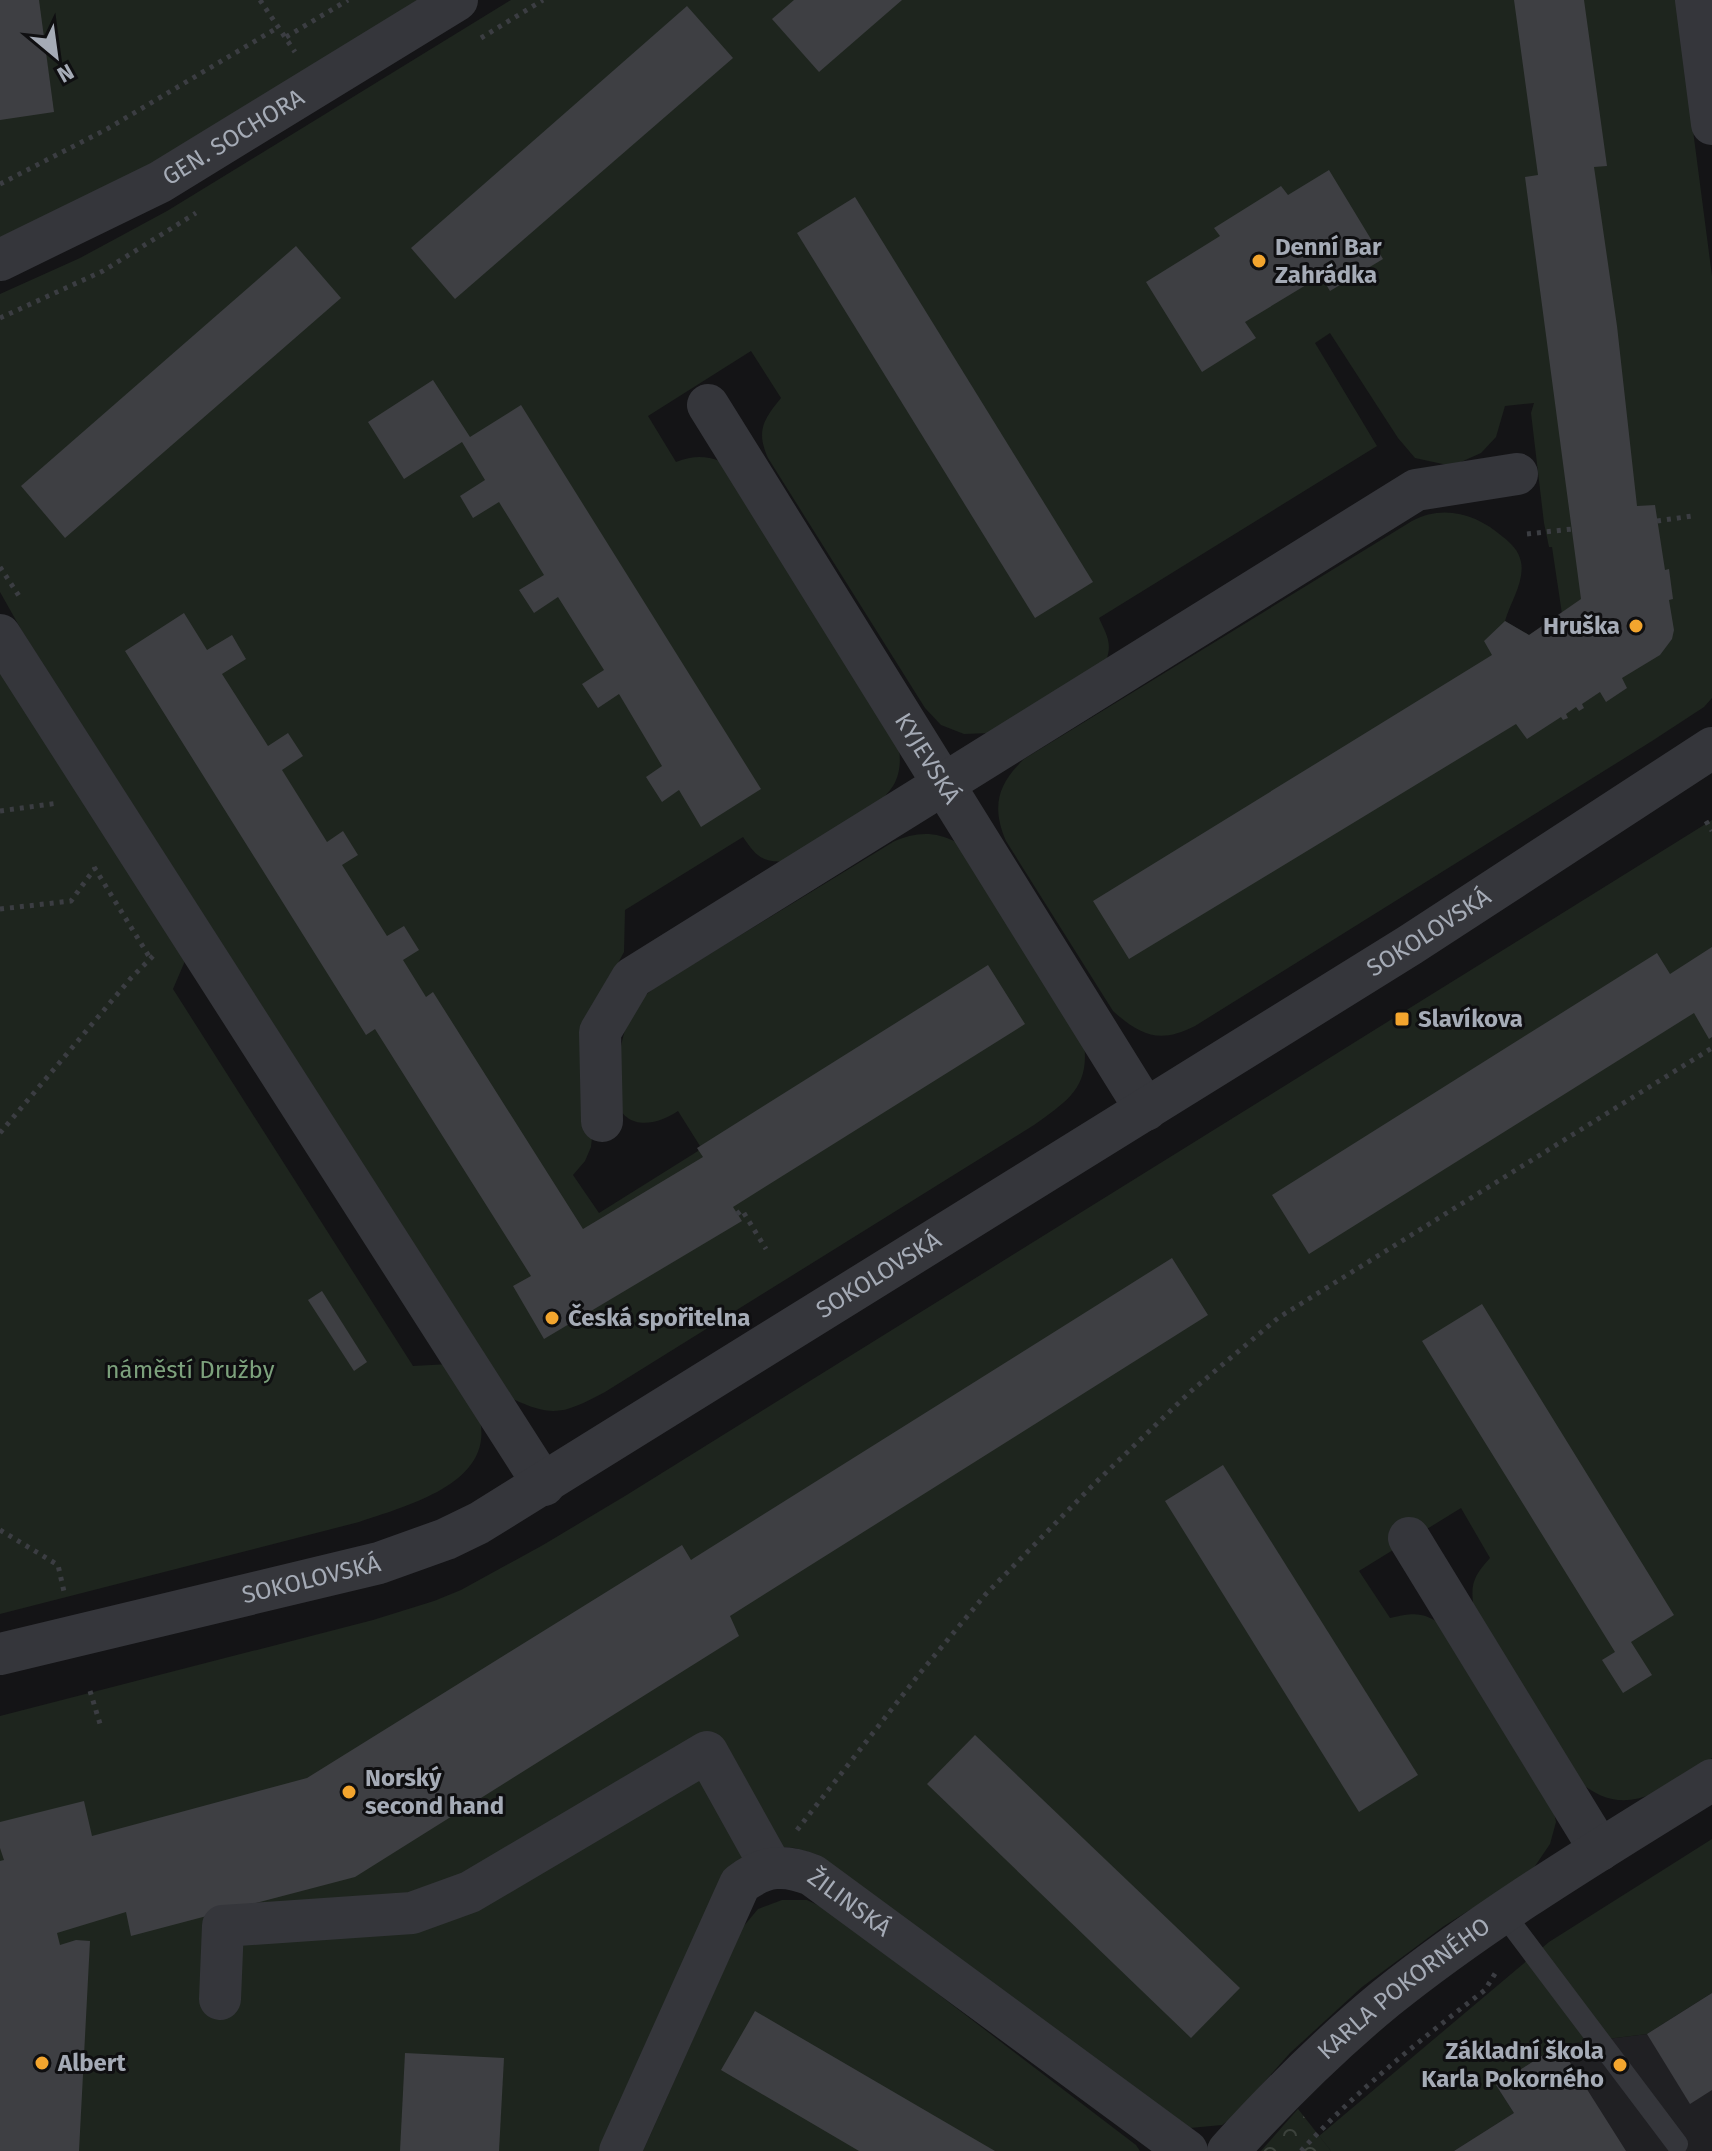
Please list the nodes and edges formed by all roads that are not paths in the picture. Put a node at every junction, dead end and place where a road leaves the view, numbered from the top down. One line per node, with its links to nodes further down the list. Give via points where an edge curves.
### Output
1 (457, 0): 4 (street, GEN. SOCHORA, via 160,182)
2 (1696, 0): 3 (street)
3 (1712, 124)
4 (0, 260)
5 (708, 405): 9 (street, KYJEVSKÁ)
6 (1517, 474): 9 (street, via 1416,490)
7 (0, 635): 12 (street)
8 (1707, 747): 10 (street, SOKOLOVSKÁ, via 1445,923)
9 (943, 784): 10 (street, KYJEVSKÁ); 11 (street, via 632,978 600,1032)
10 (1146, 1110): 12 (street, SOKOLOVSKÁ)
11 (602, 1121)
12 (544, 1485): 14 (street, SOKOLOVSKÁ, via 446,1539 379,1563)
13 (1409, 1538): 16 (street)
14 (0, 1654)
15 (1712, 1780): 16 (street, KARLA POKORNÉHO)
16 (1600, 1850): 18 (street, KARLA POKORNÉHO)
17 (771, 1867): 19 (street, via 707,1752 442,1904 412,1913 223,1926); 21 (street, via 740,1884); 22 (street, ŽILINSKÁ, via 812,1875)
18 (1503, 1913): 20 (lane); 23 (street, KARLA POKORNÉHO, via 1386,1998 1329,2047)
19 (220, 1999)
20 (1677, 2144)
21 (620, 2151)
22 (1187, 2151)
23 (1228, 2151)

